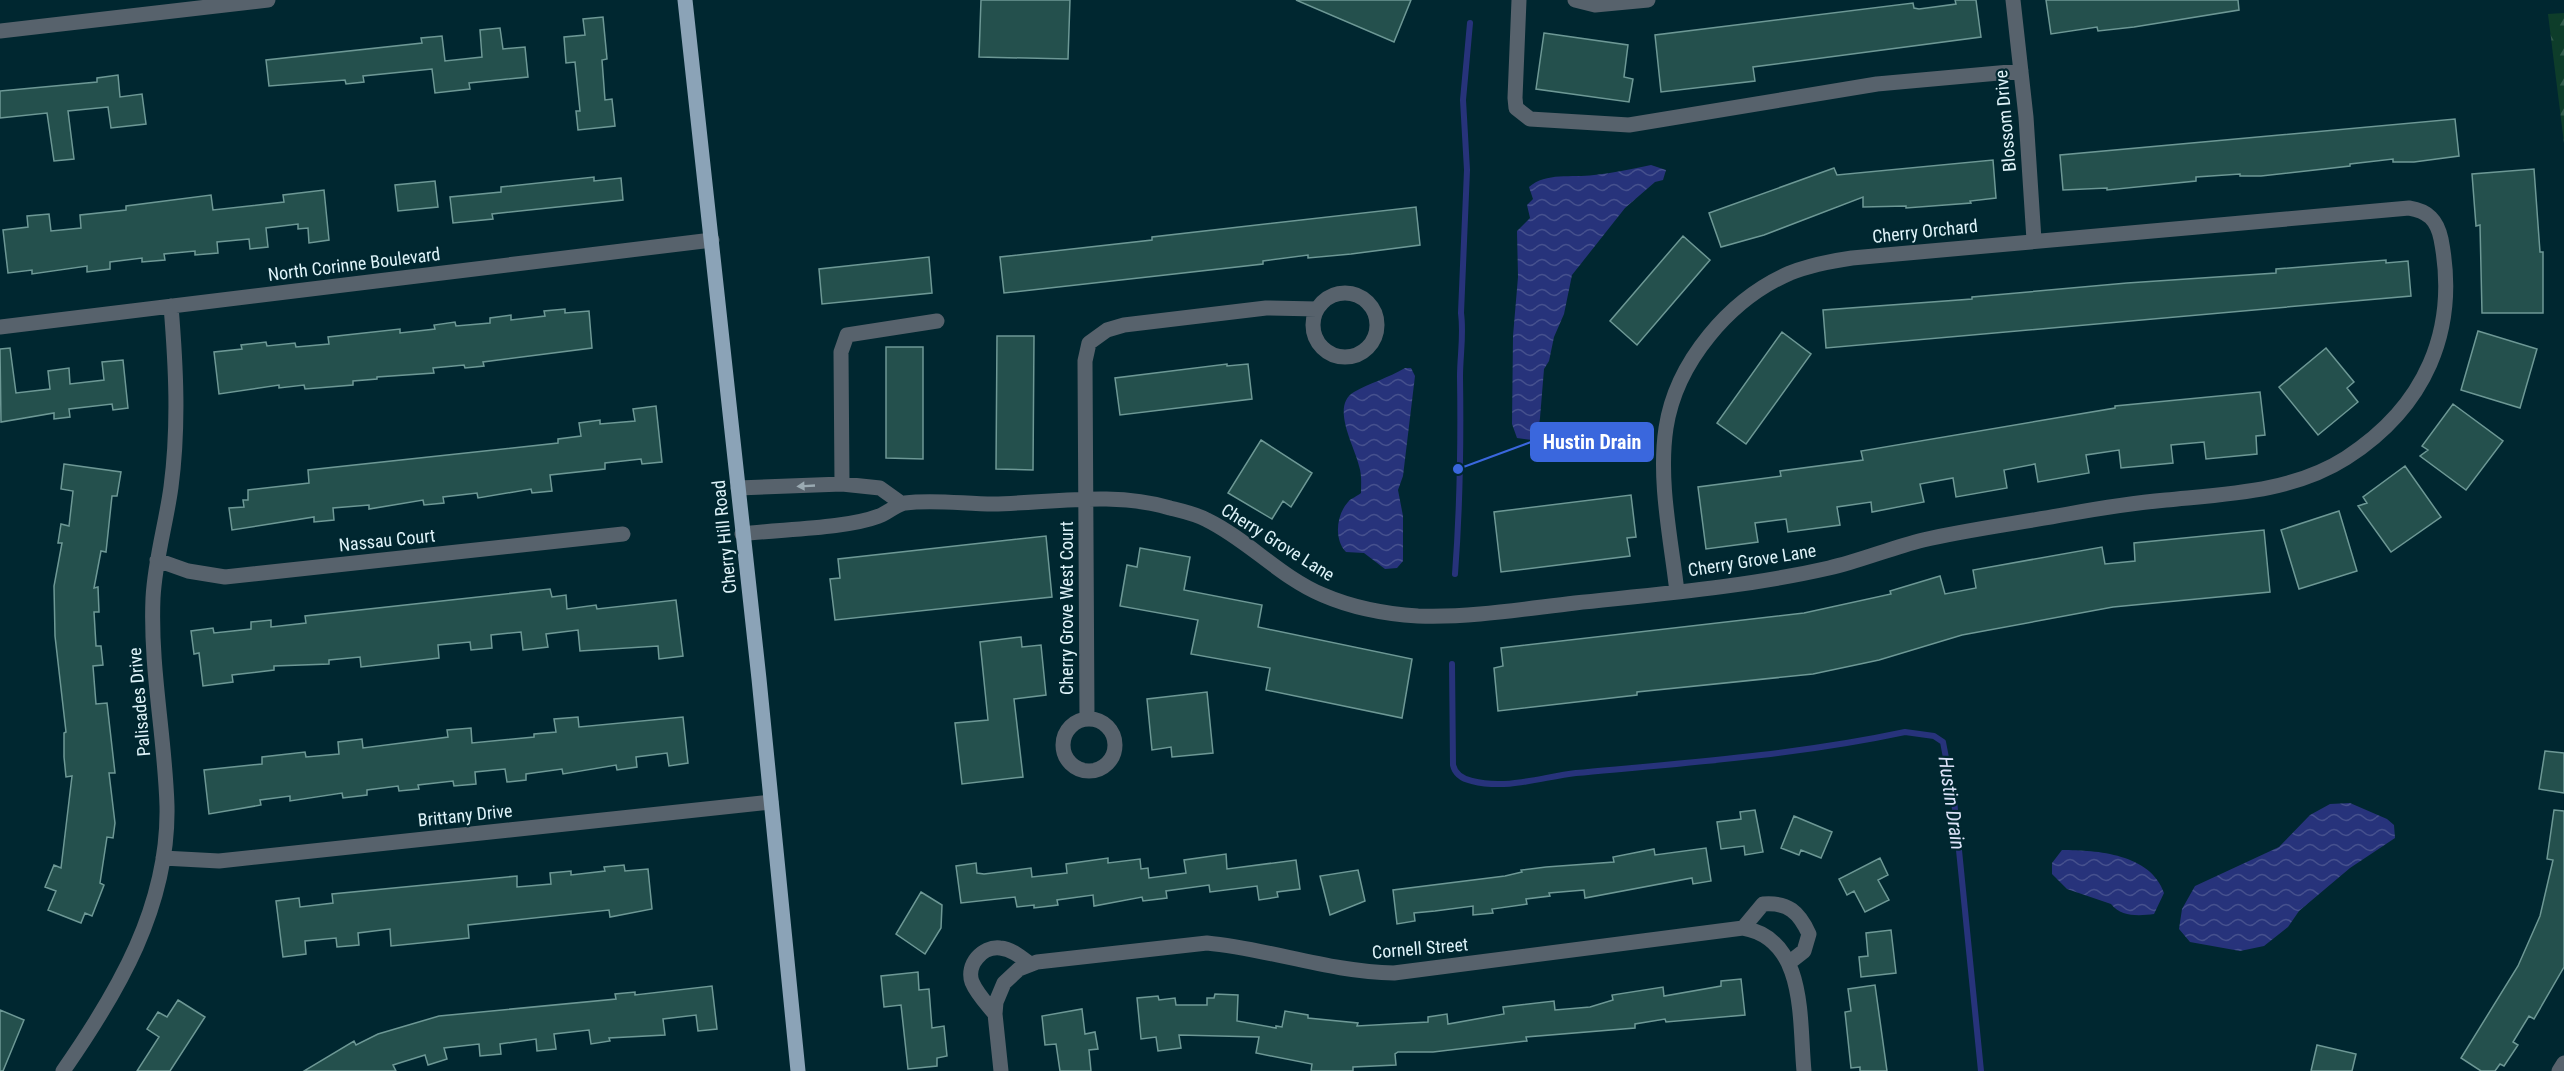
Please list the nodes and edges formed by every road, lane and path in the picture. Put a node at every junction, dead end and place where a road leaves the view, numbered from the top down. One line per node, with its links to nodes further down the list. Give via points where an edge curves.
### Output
1 (268, 0): 7 (street)
2 (685, 0): 10 (main road, Cherry Hill Road)
3 (1519, 0): 8 (street, via 1515,98 1516,108 1530,119 1629,125 1876,84)
4 (1575, 0): 5 (street, via 1595,5)
5 (1648, 0)
6 (2013, 0): 8 (street, Blossom Drive)
7 (0, 32)
8 (2021, 71): 11 (street, Blossom Drive)
9 (2432, 218): 11 (street, Cherry Orchard, via 2409,208); 23 (street, Cherry Grove Lane, via 2440,238 2446,288 2442,327 2430,367 2404,409 2386,426 2343,460 2313,475 2263,489 2104,508 1923,540 1833,567)
10 (712, 240): 12 (street, North Corinne Boulevard); 17 (main road, Cherry Hill Road)
11 (2034, 240): 23 (street, Cherry Orchard, via 1818,264 1761,290 1722,321 1683,376 1666,427 1664,464)
12 (171, 306): 15 (street, North Corinne Boulevard); 22 (street, Palisades Drive, via 177,430 171,489)
13 (1317, 309): 13 (street, via 1314,334 1330,353 1354,356 1373,340 1376,316 1360,297 1336,294); 18 (street, Cherry Grove West Court, via 1266,308 1136,324 1096,336 1085,351)
14 (937, 321): 16 (street, via 847,335 841,352)
15 (0, 327)
16 (842, 484): 17 (street, one-way to 17); 19 (street, via 880,488)
17 (738, 488): 21 (main road, Cherry Hill Road)
18 (1086, 498): 19 (street, Cherry Grove Lane, via 1013,503); 23 (street, Cherry Grove Lane, via 1164,506 1207,519 1320,594 1371,611 1411,616 1462,615); 24 (street, Cherry Grove West Court)
19 (901, 503): 21 (street, Cherry Grove Lane, via 879,516)
20 (623, 534): 22 (street, Nassau Court, via 225,577 188,572)
21 (742, 534): 25 (main road, Cherry Hill Road)
22 (157, 560): 26 (street, Palisades Drive, via 152,624 167,806)
23 (1677, 592)
24 (1087, 718)
25 (771, 802): 26 (street, Brittany Drive, via 219,861); 33 (main road, Cherry Hill Road)
26 (163, 858): 32 (street, Palisades Drive, via 137,948 116,991)
27 (1743, 928): 28 (street, via 1776,943); 28 (street, via 1763,904 1790,907 1800,915 1809,934 1804,951); 29 (street, Cornell Street, via 1394,973 1346,970 1208,943)
28 (1790, 962): 35 (street)
29 (1030, 964): 30 (street, Cornell Street, via 1011,976 996,1002); 30 (street, via 1015,952 998,947 979,954 970,973)
30 (995, 1014): 34 (street)
31 (2564, 1063): 36 (street)
32 (63, 1071)
33 (798, 1071)
34 (1001, 1071)
35 (1804, 1071)
36 (2559, 1071)

